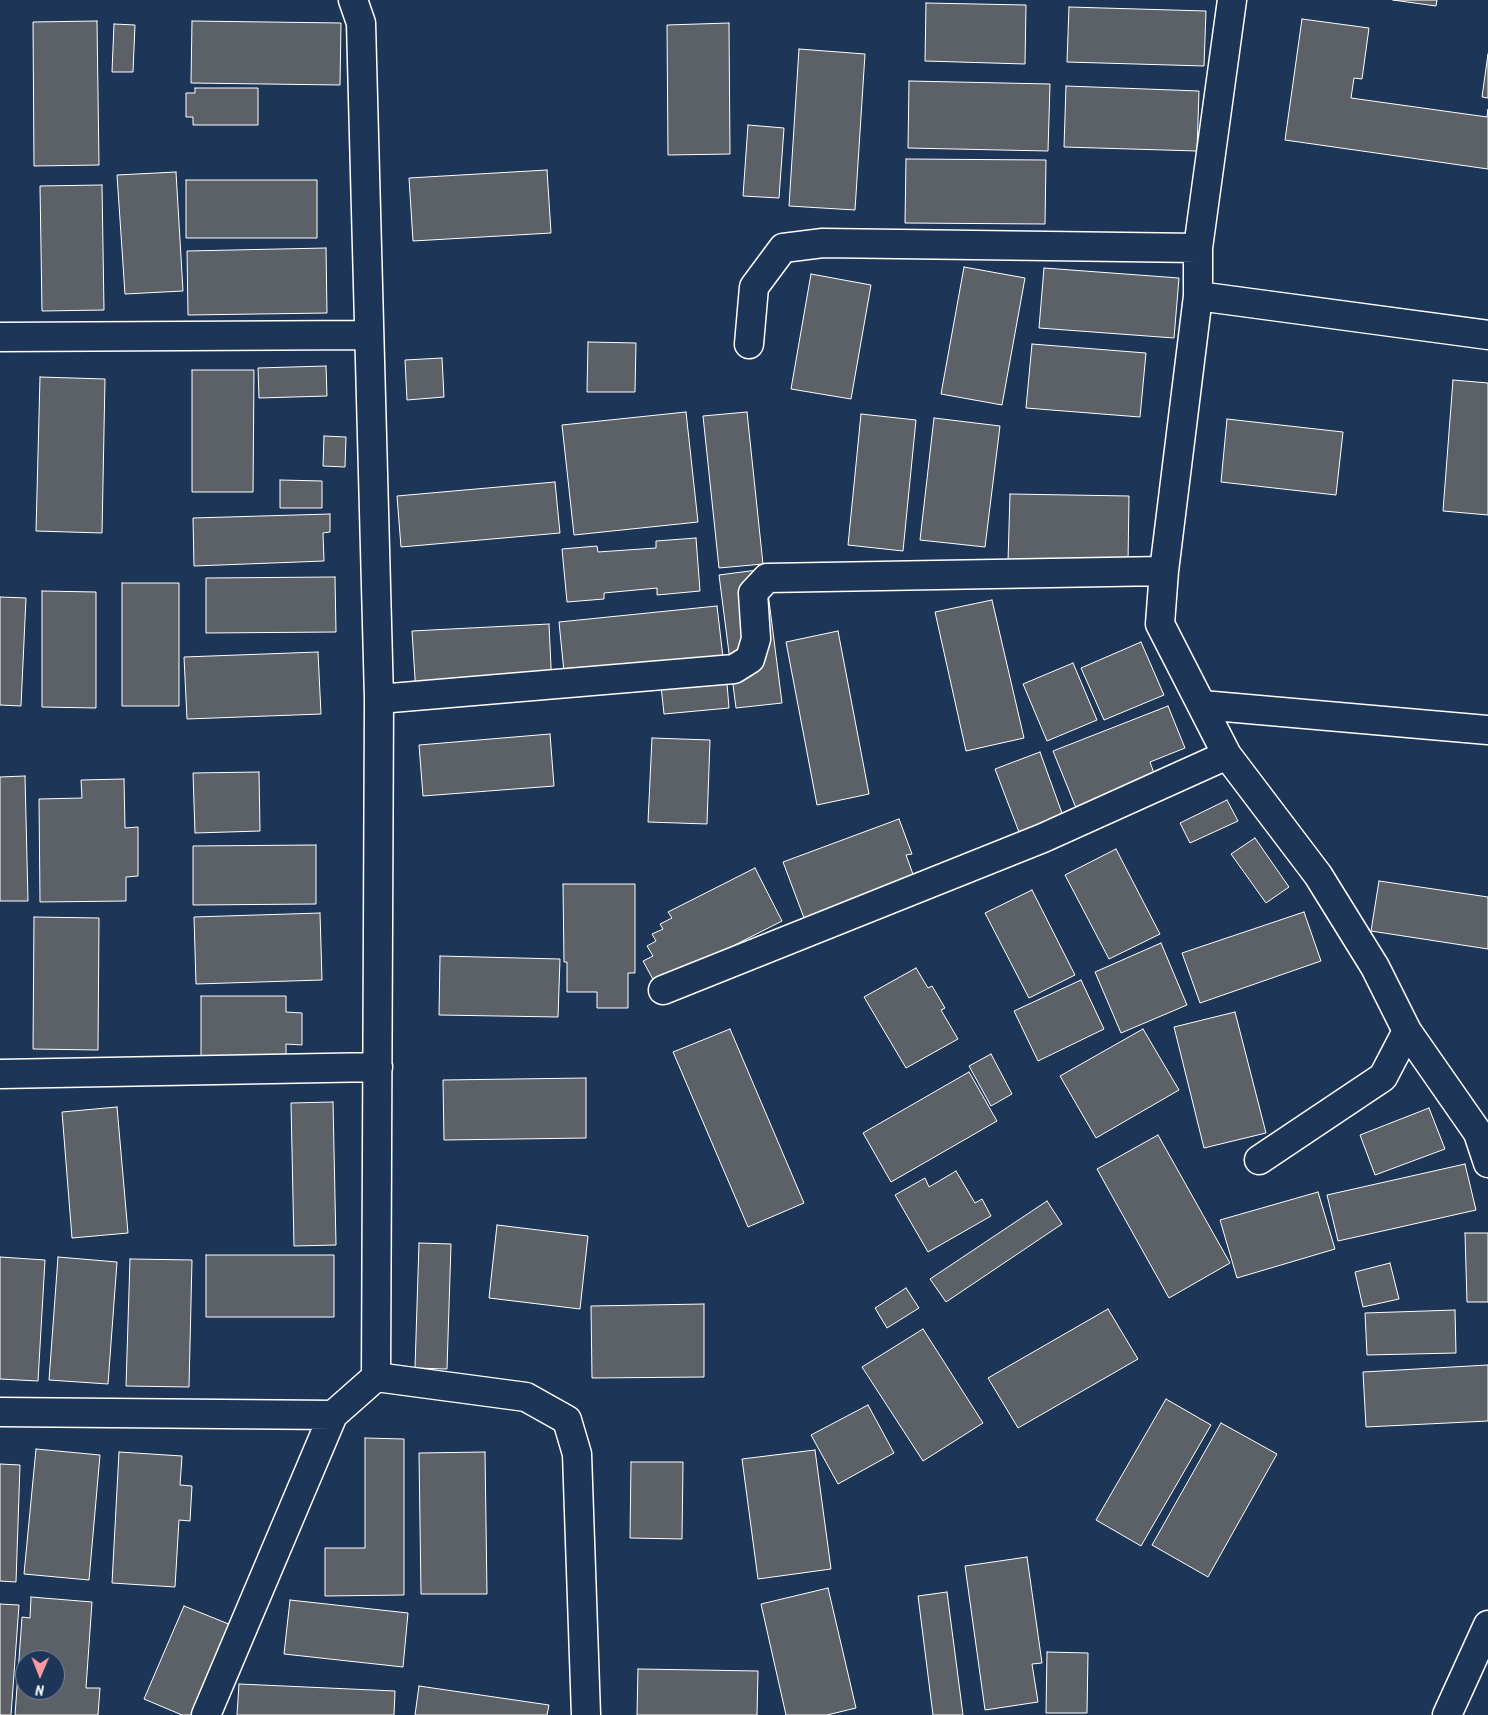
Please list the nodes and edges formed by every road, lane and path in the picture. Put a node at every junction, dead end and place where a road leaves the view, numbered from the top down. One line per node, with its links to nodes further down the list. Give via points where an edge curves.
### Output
1 (353, 0): 5 (street, via 361,23)
2 (1232, 0): 3 (street)
3 (1198, 248): 4 (street); 8 (street, via 823,243 783,248 754,287)
4 (1198, 296): 6 (street); 9 (street)
5 (369, 335): 7 (street); 10 (street)
6 (1488, 335)
7 (0, 337)
8 (749, 344)
9 (1164, 571): 10 (street, via 766,578 753,592 756,640 750,659 734,669); 11 (street, via 1160,624)
10 (379, 699): 16 (street)
11 (1202, 705): 12 (street); 13 (street)
12 (1488, 730)
13 (1228, 755): 14 (street, via 1043,838); 15 (street, via 1318,875 1375,967)
14 (663, 990)
15 (1407, 1031): 18 (street, via 1383,1077); 19 (street, via 1478,1133)
16 (378, 1067): 17 (street); 20 (street)
17 (0, 1074)
18 (1259, 1160)
19 (1488, 1163)
20 (376, 1377): 22 (street); 25 (street, via 526,1397 567,1420 577,1454)
21 (0, 1412): 22 (street)
22 (333, 1415): 24 (street)
23 (1488, 1625): 26 (street)
24 (206, 1715)
25 (586, 1715)
26 (1448, 1715)

